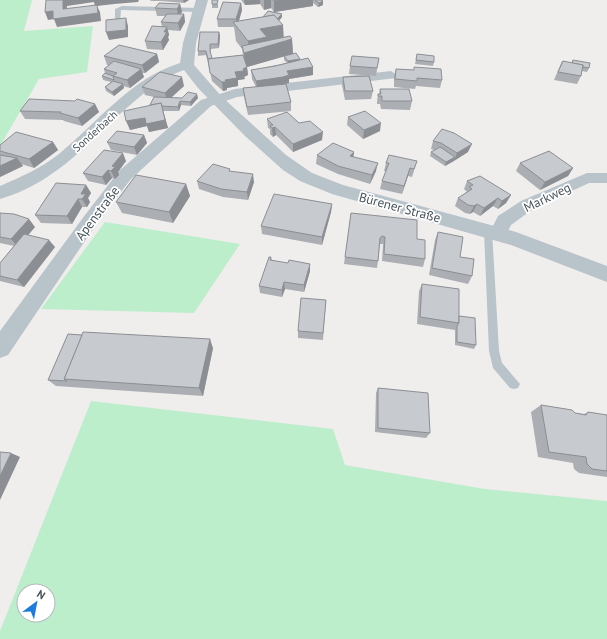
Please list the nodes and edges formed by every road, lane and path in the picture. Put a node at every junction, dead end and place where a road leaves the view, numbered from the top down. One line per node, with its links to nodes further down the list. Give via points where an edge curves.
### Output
1 (201, 5): 2 (lane, via 122,8 118,9); 3 (street, via 186,58)
2 (117, 22)
3 (187, 65): 5 (street, Bürener Straße, via 190,72); 7 (street, Sonderbach, via 172,69 146,85 64,159)
4 (391, 75): 5 (street, via 235,93)
5 (216, 98): 8 (street, Bürener Straße, via 289,166 313,180 338,190); 10 (street, Apenstraße, via 206,103 126,175 87,225)
6 (607, 178): 8 (street, Markweg, via 587,178 527,205)
7 (0, 194)
8 (493, 232): 9 (street, Bürener Straße); 11 (lane, via 494,350 497,365)
9 (607, 274)
10 (0, 348)
11 (514, 384)

